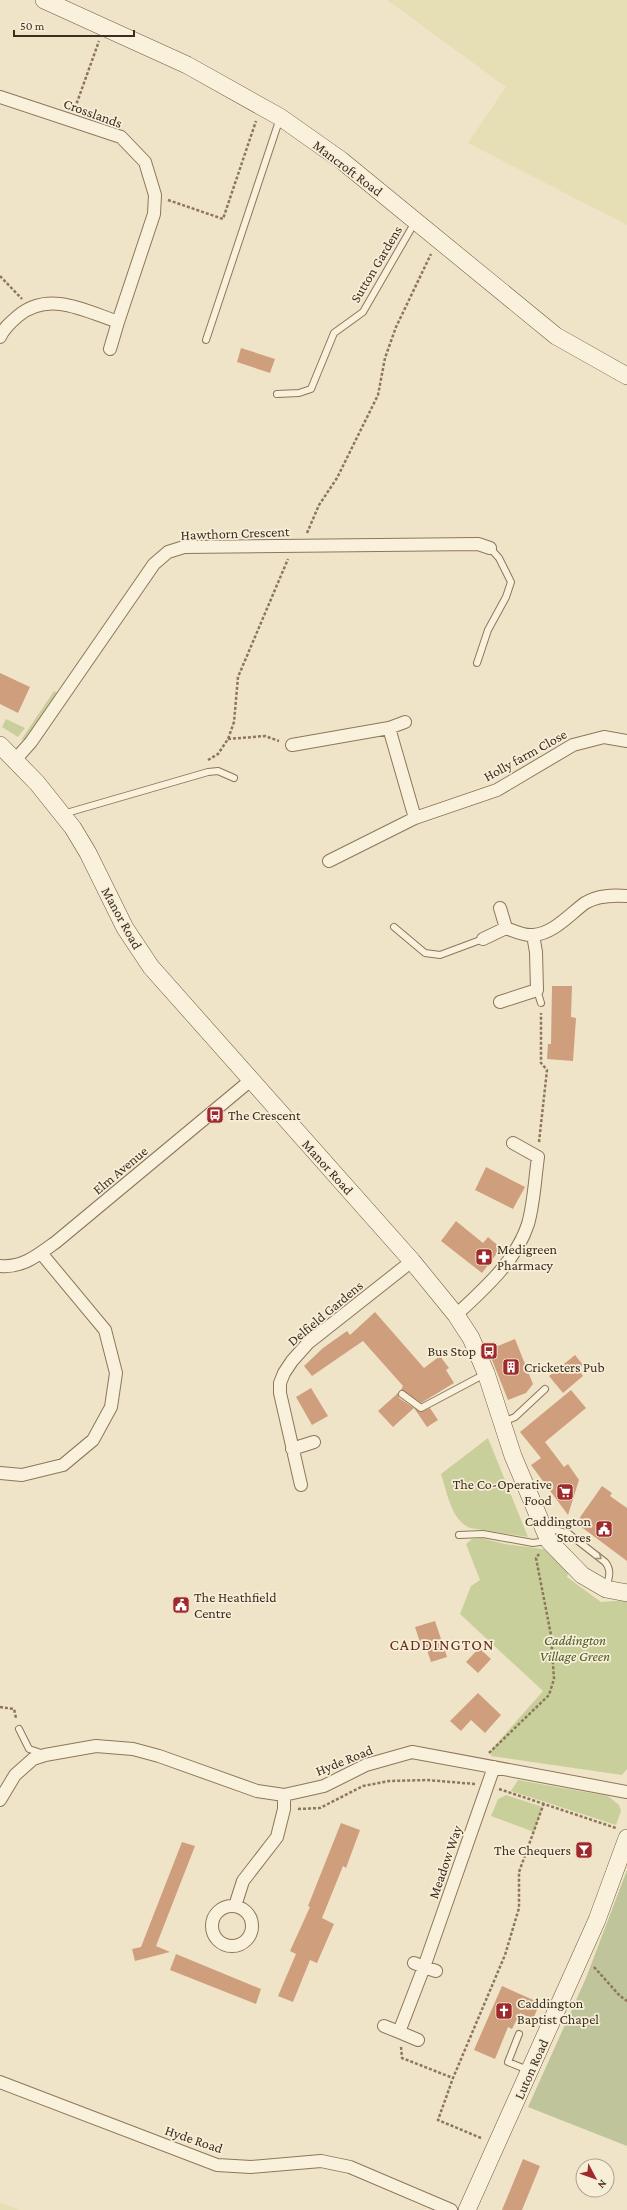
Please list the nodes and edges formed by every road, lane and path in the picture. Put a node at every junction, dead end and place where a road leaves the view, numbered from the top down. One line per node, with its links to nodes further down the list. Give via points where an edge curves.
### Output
1 (44, 0): 2 (street, Mancroft Road)
2 (104, 26): 4 (street, Mancroft Road, via 187,65); 6 (path)
3 (0, 97): 6 (street, Crosslands)
4 (261, 106): 5 (street, Mancroft Road); 7 (path, via 223,219)
5 (280, 117): 8 (street, Mancroft Road, via 341,160); 14 (lane)
6 (71, 120): 7 (street, Crosslands, via 120,137 145,162)
7 (155, 195): 12 (street, Crosslands, via 154,214)
8 (416, 220): 9 (street, Mancroft Road); 17 (lane, Sutton Gardens, via 363,312 334,333 311,389 298,393)
9 (438, 238): 16 (street, Mancroft Road, via 556,336); 18 (path, via 396,327 385,358 378,395 337,478 319,505)
10 (0, 276): 11 (path)
11 (30, 307): 12 (street, via 66,304); 13 (street, via 10,323)
12 (118, 322): 15 (street, Crosslands)
13 (0, 337)
14 (206, 340)
15 (110, 349)
16 (627, 376)
17 (278, 394)
18 (301, 546): 19 (street, Hawthorn Crescent, via 478,544); 23 (path, via 290,556 238,677 234,722); 27 (street, Hawthorn Crescent, via 184,547 162,556 31,742)
19 (490, 548): 20 (lane, via 499,558 511,582 488,630)
20 (477, 663)
21 (405, 722): 22 (street)
22 (389, 728): 26 (street); 31 (street)
23 (228, 739): 26 (path, via 266,736); 28 (path, via 218,754)
24 (627, 740): 31 (street, Holly farm Close, via 604,737 573,744 497,790)
25 (0, 745): 27 (street, Manor Road)
26 (292, 745)
27 (15, 760): 30 (street, Manor Road)
28 (205, 762)
29 (234, 778): 30 (lane, via 218,771 208,772)
30 (62, 814): 42 (street, Manor Road, via 88,853 124,928 151,967)
31 (415, 818): 32 (street, Holly farm Close)
32 (329, 861)
33 (627, 896): 37 (street, via 597,898 546,931)
34 (500, 908): 36 (street)
35 (394, 927): 38 (lane, via 425,953 432,954 447,953)
36 (506, 928): 37 (street); 38 (street)
37 (533, 935): 39 (street)
38 (483, 939)
39 (537, 990): 40 (street); 41 (lane)
40 (500, 1002)
41 (541, 1003): 44 (path, via 541,1063 547,1070)
42 (252, 1080): 45 (street, Elm Avenue); 46 (street, Manor Road)
43 (513, 1143): 44 (street)
44 (538, 1157): 48 (street, via 528,1224 514,1252 488,1285)
45 (41, 1253): 47 (street, Elm Avenue, via 25,1264 14,1267); 55 (street, via 105,1330 116,1373 111,1407 93,1440 63,1465 22,1475)
46 (412, 1261): 48 (street, Manor Road); 54 (street, Delfield Gardens, via 308,1343 292,1361 280,1383 280,1393)
47 (0, 1266)
48 (456, 1315): 49 (street, Manor Road, via 471,1338)
49 (486, 1373): 51 (lane, via 421,1408); 52 (street, Manor Road)
50 (545, 1389): 52 (lane, via 515,1417)
51 (402, 1394)
52 (502, 1422): 57 (street, Manor Road)
53 (314, 1442): 54 (street)
54 (292, 1448): 56 (street, Delfield Gardens)
55 (0, 1473)
56 (301, 1485)
57 (545, 1534): 58 (lane, via 533,1543 493,1535); 59 (street, Manor Road, via 582,1575); 59 (lane, one-way to 59, via 559,1530 569,1534 605,1562 609,1566 610,1574); 64 (path, via 536,1558 551,1635 554,1679 549,1695 496,1748)
58 (459, 1535)
59 (606, 1589): 60 (street, Manor Road)
60 (627, 1593)
61 (0, 1707): 62 (path, via 14,1709)
62 (19, 1729): 63 (lane, via 29,1749)
63 (45, 1755): 68 (street, Hyde Road, via 96,1746 133,1749 258,1791); 69 (street, Hyde Road, via 33,1759 15,1775)
64 (478, 1762): 65 (street, Hyde Road); 68 (street, Hyde Road, via 412,1752 366,1765 324,1786)
65 (494, 1767): 66 (street, Meadow Way); 67 (street, Hyde Road)
66 (488, 1786): 70 (path); 71 (path, via 427,1780 389,1781 364,1786 320,1808); 77 (street, Meadow Way, via 425,1967)
67 (627, 1792)
68 (284, 1795): 71 (street)
69 (0, 1800)
70 (544, 1803): 72 (path); 81 (path, via 519,1872 520,1908 504,1955)
71 (284, 1809): 73 (street, via 277,1838 243,1881)
72 (623, 1833): 74 (street, Luton Road, via 597,1920)
73 (235, 1906)
74 (580, 1959): 75 (path, via 594,1967 620,1996); 80 (street, Luton Road)
75 (627, 2000)
76 (384, 2026): 77 (street)
77 (399, 2032): 79 (street); 81 (path, via 402,2058)
78 (519, 2034): 80 (lane, via 508,2062)
79 (418, 2040)
80 (530, 2070): 83 (street, Luton Road)
81 (453, 2078): 83 (path, via 438,2120)
82 (0, 2082): 84 (street, Hyde Road, via 217,2165 251,2167 321,2161 350,2167)
83 (497, 2144): 85 (street, Luton Road)
84 (451, 2210)
85 (467, 2210)

